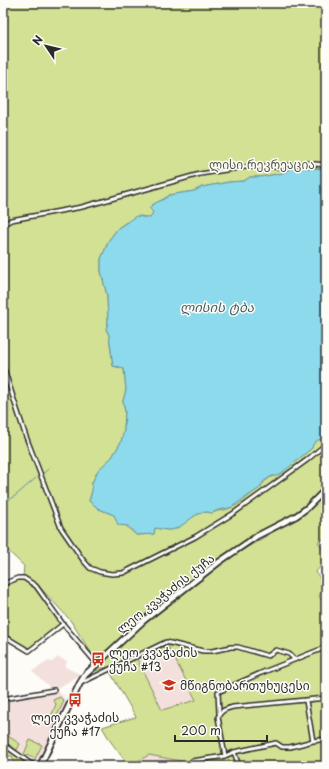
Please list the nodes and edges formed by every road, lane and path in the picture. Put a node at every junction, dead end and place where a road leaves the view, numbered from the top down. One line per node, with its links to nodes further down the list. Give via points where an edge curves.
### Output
1 (326, 165): 2 (street, via 304,163 245,167 200,174 82,207 11,220)
2 (3, 225)
3 (3, 366): 4 (street, via 25,434 61,528 87,565 104,573 123,573 195,537 234,513)
4 (326, 444)
5 (326, 489): 11 (main road, ლეო კვაჭაძის ქუჩა, via 296,516 257,536 143,620)
6 (3, 584): 7 (street, via 18,578 28,580 36,586)
7 (64, 624): 8 (street, via 29,651 10,639); 11 (street)
8 (3, 638)
9 (326, 646): 10 (street)
10 (294, 660): 12 (street, via 289,654 276,650 268,656 238,647 203,651 166,642); 17 (street, via 218,692)
11 (97, 664): 12 (main road, ლეო კვაჭაძის ქუჩა)
12 (80, 683): 23 (main road, ლეო კვაჭაძის ქუჩა)
13 (54, 690): 15 (street)
14 (326, 698): 16 (street)
15 (3, 699)
16 (306, 701): 17 (street, via 233,707); 19 (street)
17 (220, 713): 22 (street, via 218,717)
18 (326, 739): 19 (street)
19 (313, 741): 21 (street, via 290,747 282,747 276,743)
20 (3, 744): 24 (street)
21 (234, 752): 22 (street); 30 (street)
22 (225, 756): 29 (street, via 192,761)
23 (44, 759): 27 (main road, ლეო კვაჭაძის ქუჩა); 28 (main road)
24 (30, 763): 25 (street); 26 (street)
25 (24, 766)
26 (36, 766)
27 (40, 766)
28 (45, 766)
29 (188, 766)
30 (239, 766)

